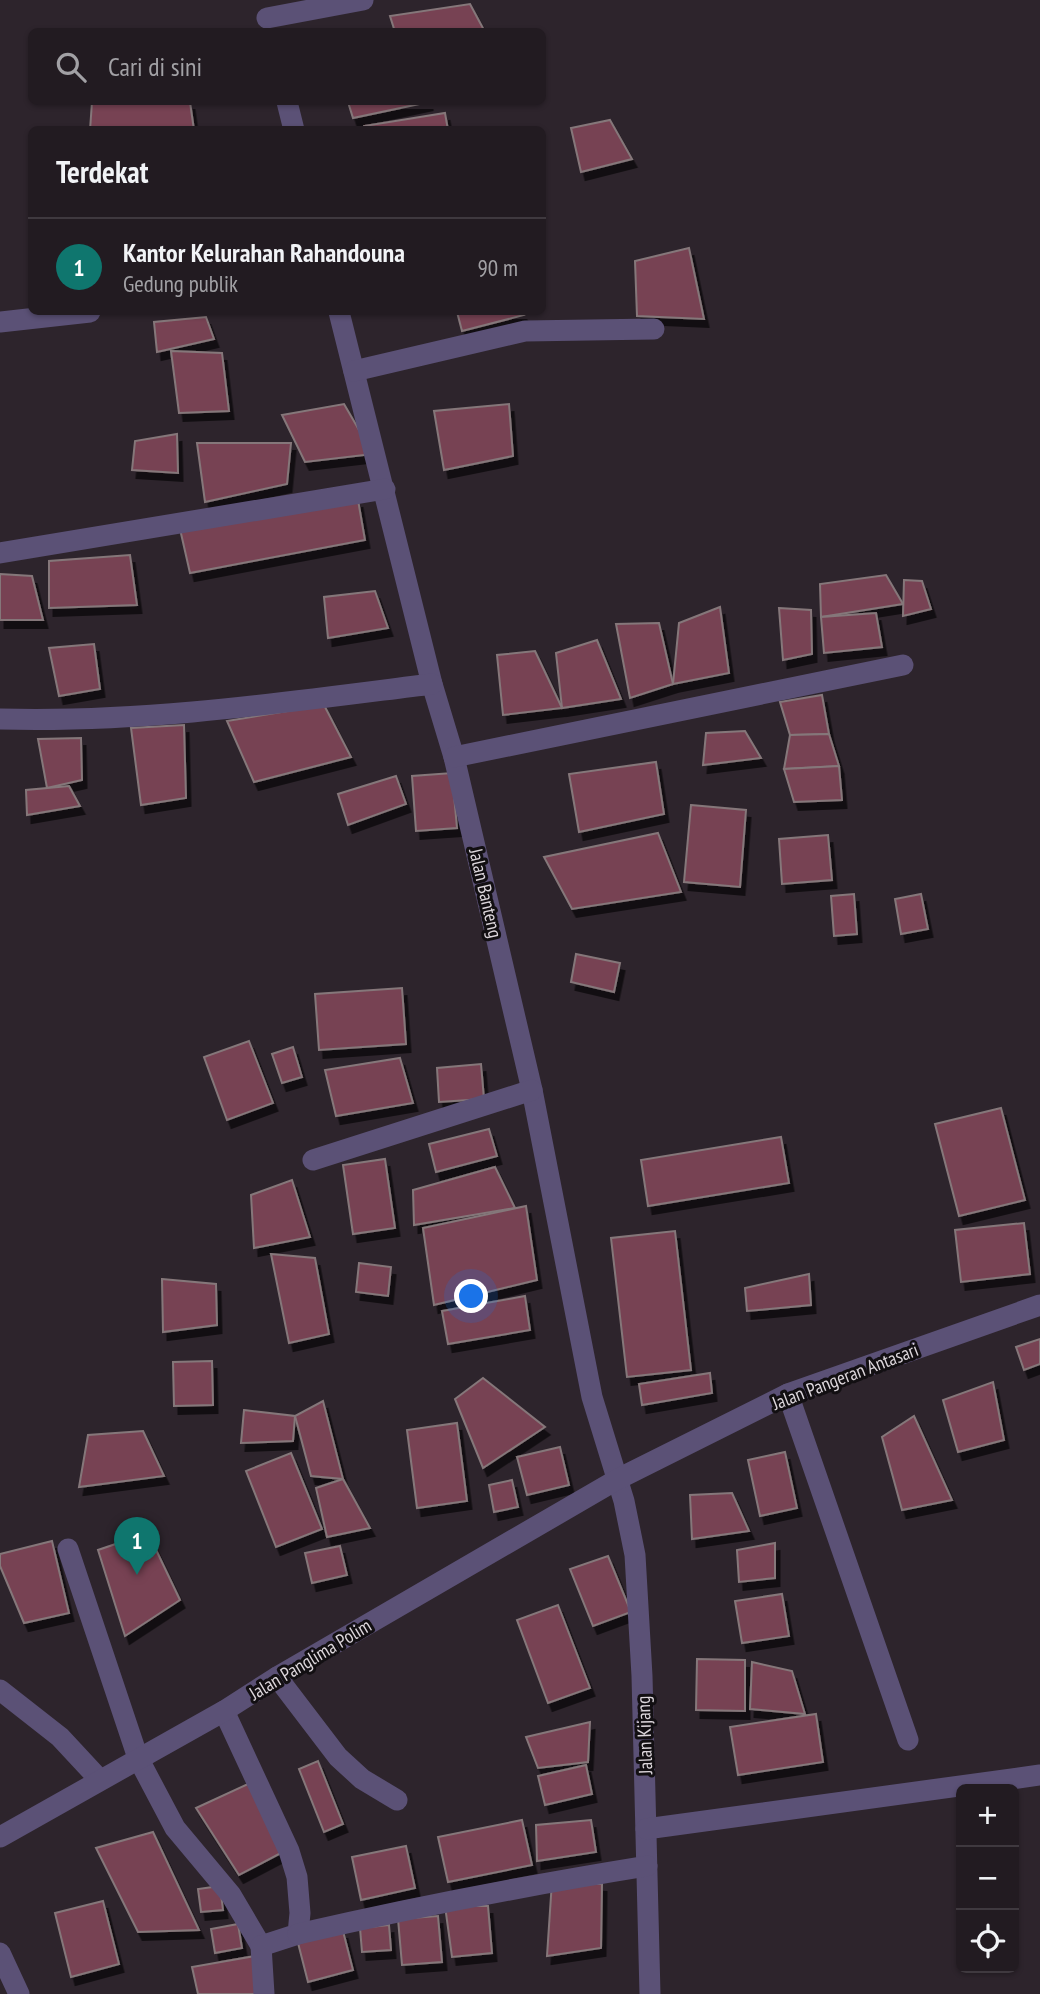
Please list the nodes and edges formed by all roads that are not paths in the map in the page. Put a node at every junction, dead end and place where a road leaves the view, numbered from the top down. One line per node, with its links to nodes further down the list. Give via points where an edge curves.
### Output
1 (363, 0): 2 (street)
2 (267, 17)
3 (288, 105): 4 (street)
4 (293, 126)
5 (63, 315): 7 (street)
6 (340, 315): 9 (street, Jalan Banteng)
7 (0, 322)
8 (654, 329): 9 (street, via 525,331)
9 (354, 372): 10 (street, Jalan Banteng)
10 (385, 489): 11 (street); 13 (street, Jalan Banteng)
11 (0, 553)
12 (903, 665): 15 (street)
13 (432, 684): 14 (street, via 132,718); 15 (street, Jalan Banteng)
14 (0, 719)
15 (454, 757): 16 (street, Jalan Banteng)
16 (532, 1090): 17 (street); 20 (street, Jalan Banteng, via 592,1397)
17 (313, 1160)
18 (1040, 1305): 19 (street, Jalan Pangeran Antasari)
19 (788, 1394): 20 (street, Jalan Pangeran Antasari); 25 (street)
20 (618, 1479): 22 (street, Jalan Panglima Polim); 30 (street, Jalan Kijang, via 635,1555)
21 (68, 1549): 26 (street)
22 (277, 1676): 24 (street, Jalan Panglima Polim); 29 (street, via 338,1757 362,1779)
23 (0, 1690): 28 (street, via 60,1737)
24 (224, 1711): 26 (street, Jalan Panglima Polim); 33 (street, via 289,1851 297,1877)
25 (908, 1740)
26 (138, 1758): 28 (street, Jalan Panglima Polim); 34 (street, via 176,1828 231,1895)
27 (1040, 1775): 30 (street)
28 (99, 1779): 31 (street, Jalan Panglima Polim)
29 (397, 1800)
30 (646, 1829): 32 (street, Jalan Kijang)
31 (0, 1837)
32 (647, 1866): 33 (street, via 501,1890); 38 (street, Jalan Kijang)
33 (298, 1934): 34 (street)
34 (261, 1946): 37 (street)
35 (0, 1953): 36 (street)
36 (19, 1994)
37 (264, 1994)
38 (650, 1994)

